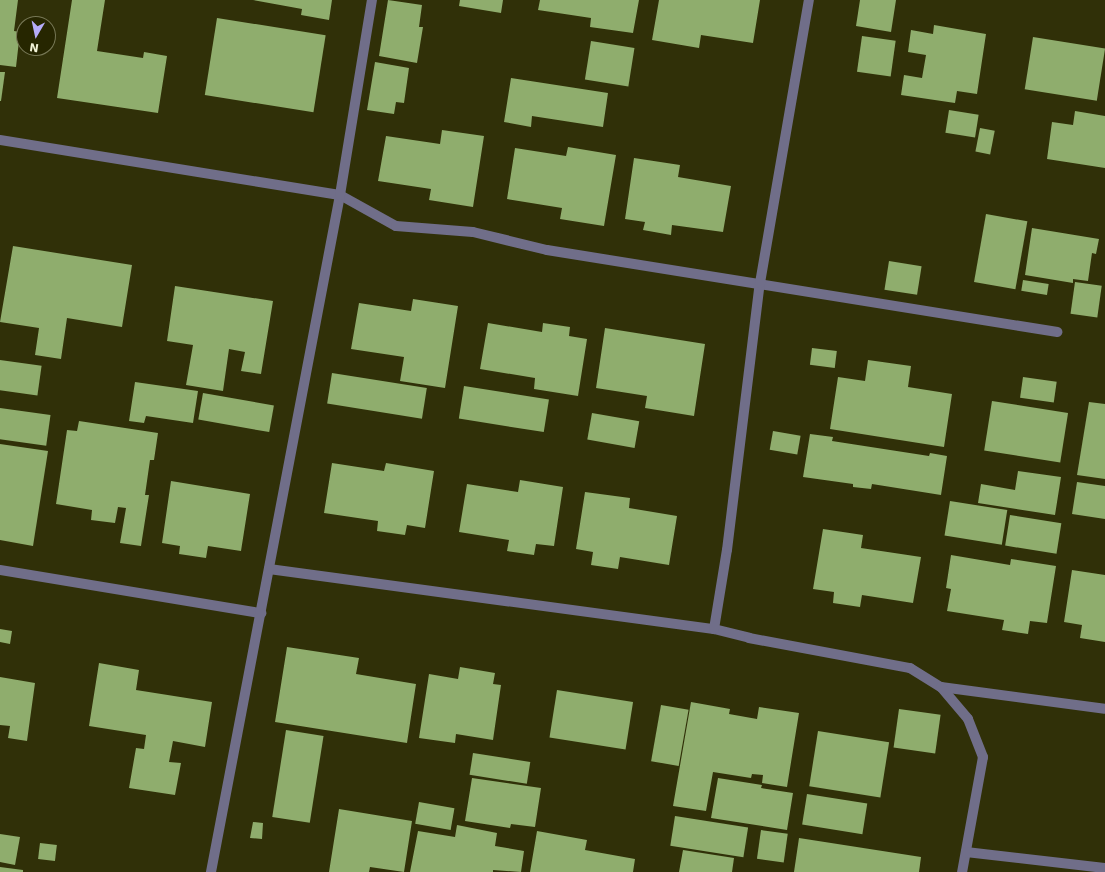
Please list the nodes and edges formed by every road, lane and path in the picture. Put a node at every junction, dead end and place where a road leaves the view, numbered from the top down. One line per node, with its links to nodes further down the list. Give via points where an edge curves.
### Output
1 (372, 0): 4 (street)
2 (809, 0): 5 (street)
3 (0, 140): 4 (street)
4 (340, 195): 5 (street, via 396,226 473,232 547,250); 7 (street)
5 (760, 284): 6 (street); 10 (street, via 727,550)
6 (1057, 332)
7 (269, 569): 9 (street); 10 (street)
8 (0, 570): 9 (street)
9 (261, 613): 15 (street)
10 (714, 629): 11 (street, via 910,668)
11 (941, 687): 12 (street); 13 (street, via 968,719 983,757)
12 (1105, 709)
13 (966, 852): 14 (street); 16 (street)
14 (1105, 868)
15 (211, 872)
16 (962, 872)

